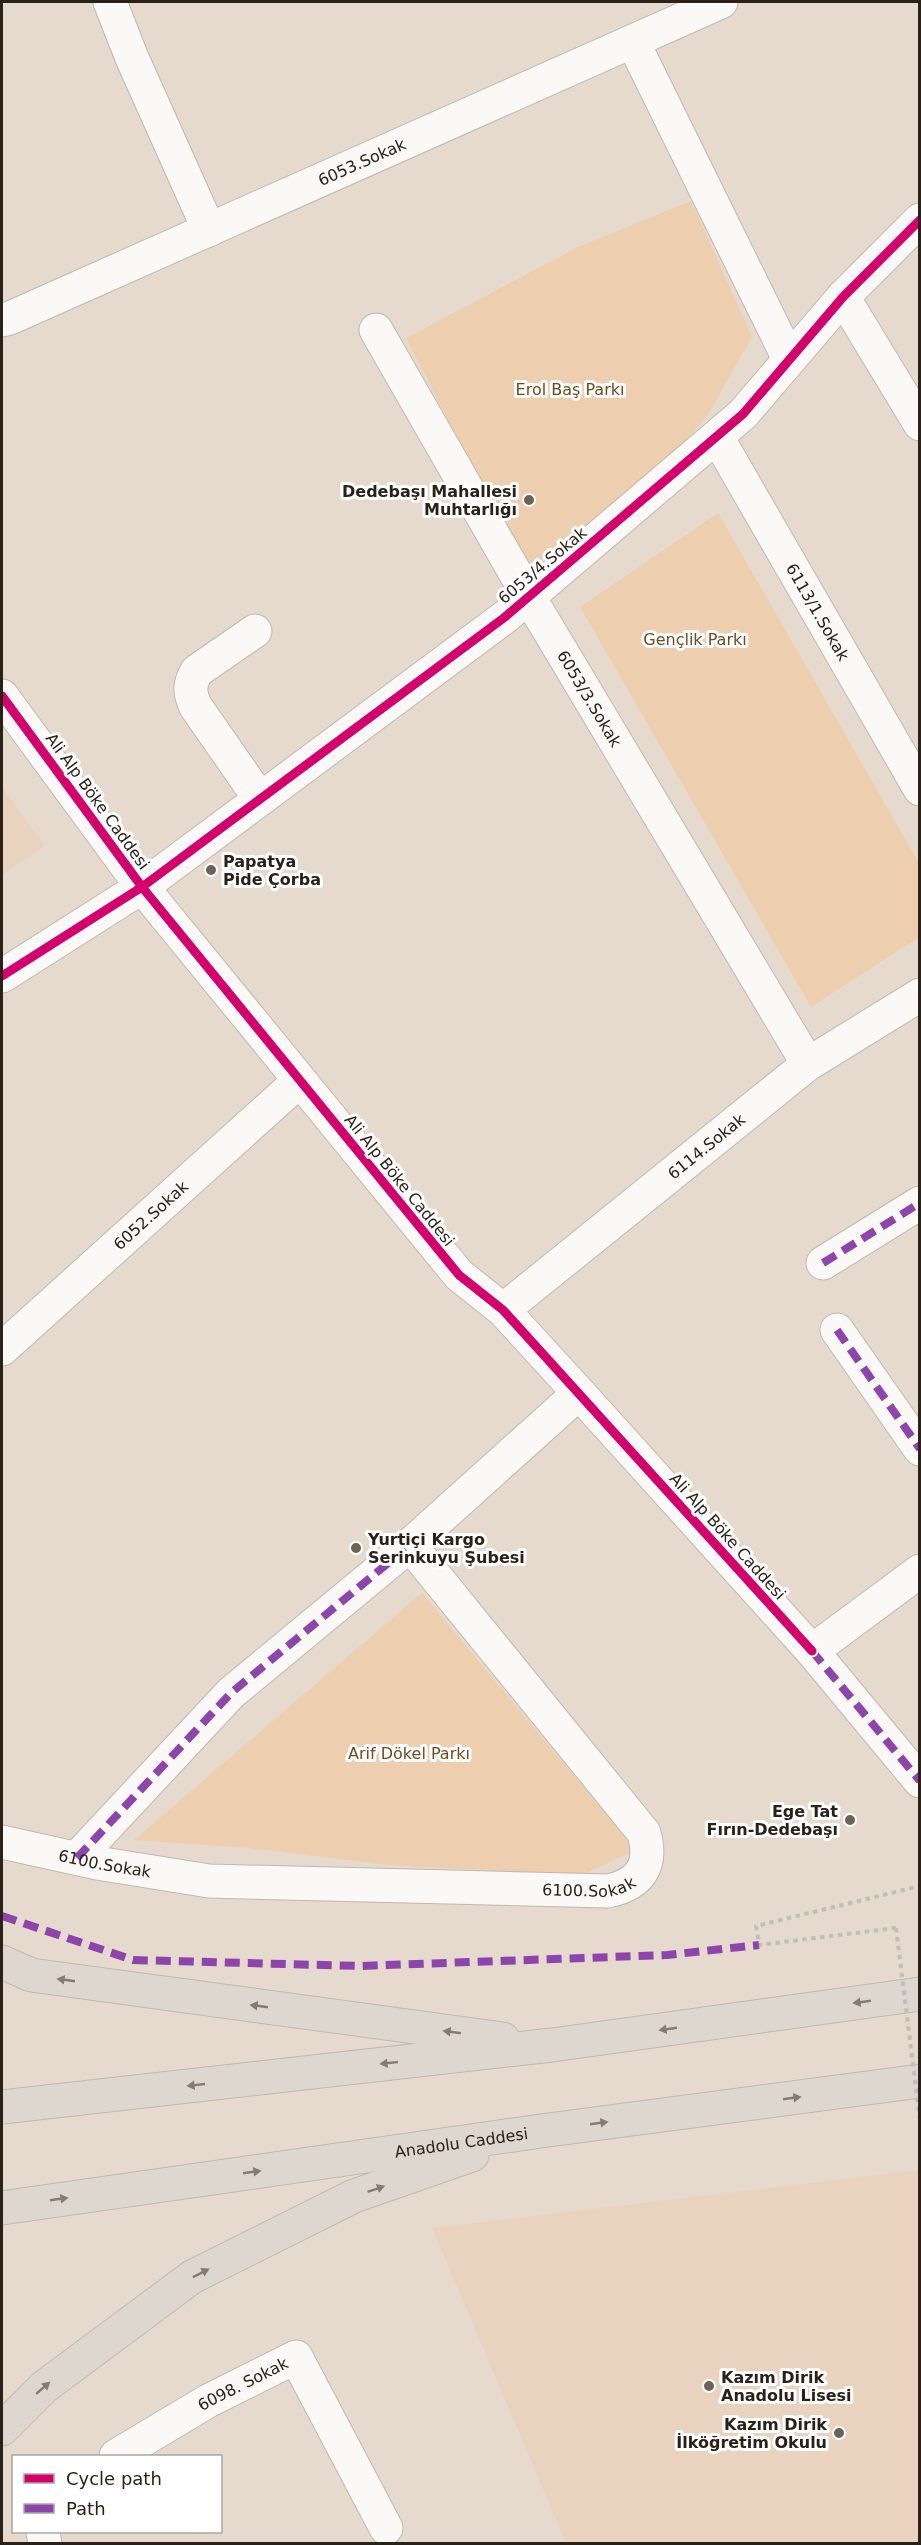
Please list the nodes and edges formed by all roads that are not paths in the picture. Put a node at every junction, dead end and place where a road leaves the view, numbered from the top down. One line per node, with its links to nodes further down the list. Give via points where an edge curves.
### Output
1 (110, 2): 5 (street)
2 (721, 2): 3 (street, 6053.Sokak)
3 (633, 42): 5 (street, 6053.Sokak); 9 (street)
4 (920, 220): 6 (street, 6053/4.Sokak)
5 (209, 230): 7 (street, 6053.Sokak)
6 (843, 297): 9 (street, 6053/4.Sokak); 10 (street)
7 (2, 320)
8 (376, 330): 12 (street, 6053/3.Sokak)
9 (789, 359): 11 (street, 6053/4.Sokak, via 743,414)
10 (920, 424)
11 (717, 437): 12 (street, 6053/4.Sokak); 15 (street, 6113/1.Sokak)
12 (529, 597): 16 (street, 6053/4.Sokak); 20 (street, 6053/3.Sokak)
13 (255, 631): 16 (street, via 197,671 190,690 196,707)
14 (2, 696): 17 (street, Ali Alp Böke Caddesi)
15 (920, 789)
16 (260, 799): 17 (street, 6053/4.Sokak)
17 (142, 887): 18 (street, 6053/4.Sokak); 21 (street, Ali Alp Böke Caddesi)
18 (2, 976)
19 (920, 995): 20 (street, 6114.Sokak)
20 (808, 1064): 24 (street, 6114.Sokak)
21 (299, 1081): 24 (street, Ali Alp Böke Caddesi, via 459,1275); 26 (street, 6052.Sokak)
22 (920, 1203): 23 (street)
23 (823, 1263)
24 (503, 1310): 27 (street, Ali Alp Böke Caddesi)
25 (837, 1330): 28 (street)
26 (2, 1349)
27 (579, 1393): 29 (street); 31 (street, Ali Alp Böke Caddesi)
28 (920, 1449)
29 (410, 1545): 34 (street, via 231,1693); 34 (street, 6100.Sokak, via 644,1833 648,1847 646,1863 638,1877 624,1888 608,1891 209,1881)
30 (920, 1571): 31 (street)
31 (812, 1651): 32 (street, Ali Alp Böke Caddesi)
32 (920, 1781)
33 (2, 1842): 34 (street, 6100.Sokak)
34 (77, 1858)
35 (2, 1962): 37 (highway, one-way to 35, via 31,1975)
36 (920, 1994): 37 (highway, one-way to 37)
37 (552, 2045): 39 (highway, one-way to 39)
38 (920, 2081): 40 (highway, Anadolu Caddesi, one-way to 38)
39 (2, 2107)
40 (541, 2131): 41 (highway, Anadolu Caddesi, one-way to 40); 42 (highway, one-way to 40, via 44,2387 192,2277 354,2196)
41 (2, 2208)
42 (2, 2429)
43 (119, 2455): 44 (street, 6098. Sokak, via 208,2401 296,2357)
44 (386, 2528)

